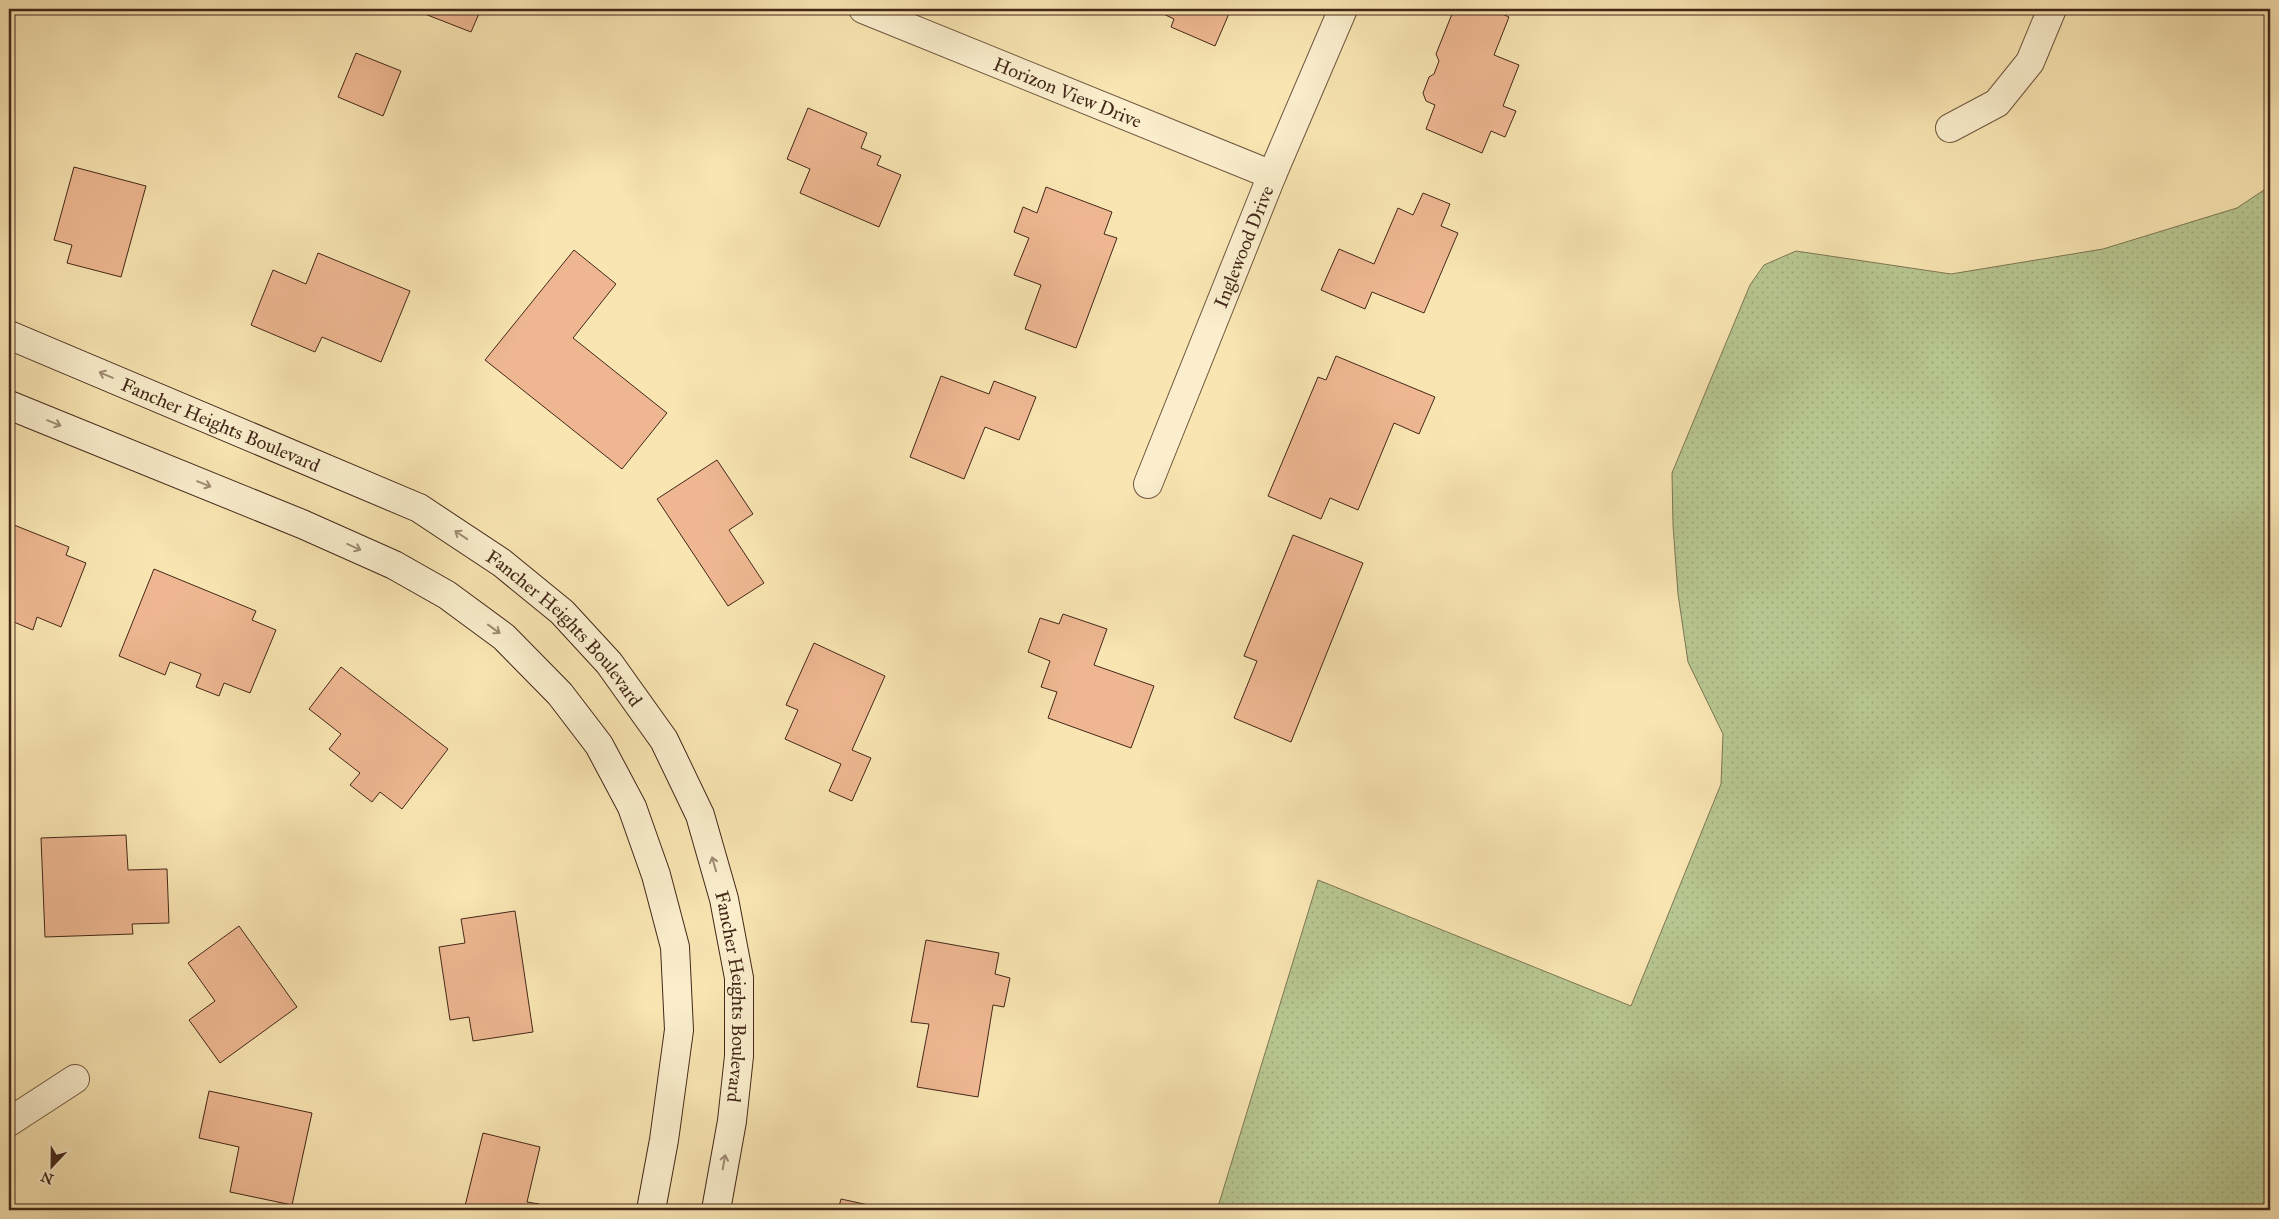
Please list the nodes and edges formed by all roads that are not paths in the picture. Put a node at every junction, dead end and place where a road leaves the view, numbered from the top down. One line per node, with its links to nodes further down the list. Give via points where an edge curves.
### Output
1 (863, 9): 5 (street, Horizon View Drive)
2 (1343, 9): 5 (street, Inglewood Drive)
3 (2052, 9): 4 (street, via 2030,62 1997,103)
4 (1950, 128)
5 (1272, 175): 8 (street, Inglewood Drive)
6 (9, 334): 12 (street, Fancher Heights Boulevard, one-way to 6, via 732,1121 738,1056 739,978 726,908 696,807 664,740 609,663 562,612 502,563 419,508)
7 (9, 405): 11 (street, one-way to 11, via 302,524 394,565 447,595 504,637 560,694 599,745 632,807 656,875 675,947 678,1030)
8 (1148, 484)
9 (75, 1079): 10 (street)
10 (9, 1122)
11 (651, 1210)
12 (716, 1210)

